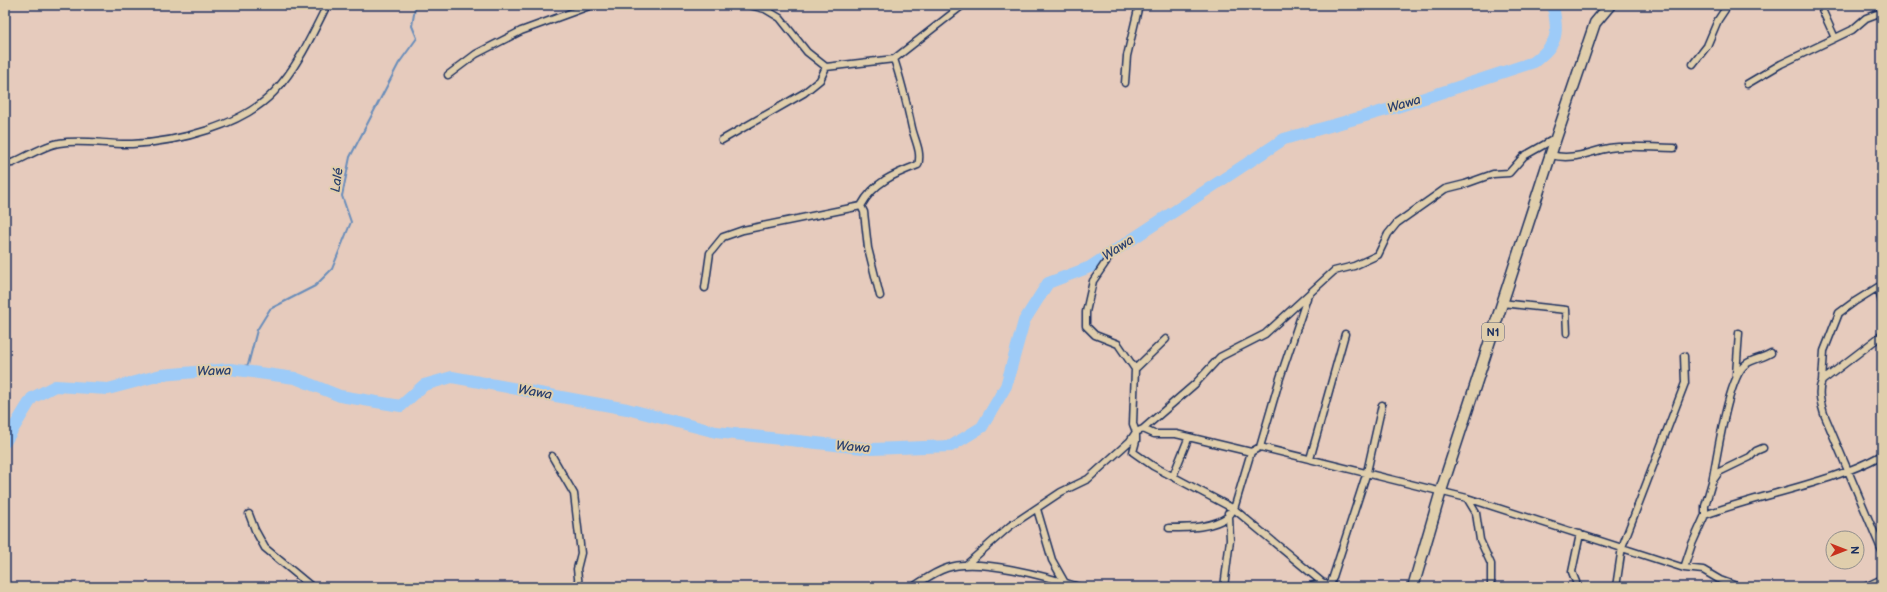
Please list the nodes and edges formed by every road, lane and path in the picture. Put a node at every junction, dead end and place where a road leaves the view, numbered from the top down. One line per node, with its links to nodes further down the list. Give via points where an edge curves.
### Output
1 (328, 5): 21 (street, via 302,53 274,92 257,107 237,118 207,130 168,140 133,144 58,143)
2 (592, 5): 14 (street, via 521,31 476,54)
3 (749, 5): 13 (street, via 765,9 780,18 807,52)
4 (963, 5): 11 (street)
5 (1139, 5): 15 (street, via 1127,56)
6 (1610, 5): 17 (highway, N1, via 1595,23)
7 (1728, 5): 12 (street, via 1718,20 1707,46)
8 (1820, 5): 10 (street)
9 (1882, 12): 10 (street, via 1866,18 1852,30)
10 (1835, 38): 16 (street)
11 (894, 59): 13 (street); 22 (street, via 908,103 920,158 918,164 876,185)
12 (1693, 64)
13 (826, 67): 18 (street, via 820,80 804,93)
14 (448, 75)
15 (1125, 83)
16 (1747, 84)
17 (1556, 138): 20 (highway, N1); 27 (street, via 1524,156 1509,173 1493,174 1445,189 1397,223 1388,234 1378,255 1354,266 1334,271)
18 (722, 140)
19 (1674, 148): 20 (street, via 1610,148 1580,156 1560,157)
20 (1551, 154): 29 (highway, N1)
21 (5, 164)
22 (860, 206): 25 (street, via 743,230 723,237 710,253); 26 (street, via 864,212 868,248)
23 (1108, 260): 37 (street, via 1093,281 1086,312 1086,326 1095,335 1118,344)
24 (1880, 286): 28 (street); 39 (street, via 1840,313 1824,351)
25 (705, 288)
26 (880, 296)
27 (1308, 296): 41 (street, via 1266,334 1220,357 1195,384); 44 (street)
28 (1882, 302)
29 (1502, 303): 30 (street, via 1566,310); 54 (highway, N1)
30 (1567, 333)
31 (1739, 333): 38 (street)
32 (1344, 334): 49 (street)
33 (1882, 335): 39 (street)
34 (1166, 338): 37 (street)
35 (1771, 353): 38 (street, via 1745,364)
36 (1684, 356): 63 (street, via 1684,383)
37 (1135, 369): 42 (street, via 1133,424)
38 (1736, 374): 53 (street)
39 (1822, 381): 50 (street, via 1820,400 1824,414)
40 (1382, 405): 51 (street)
41 (1143, 429): 42 (street); 43 (street, via 1154,434 1176,434)
42 (1136, 432): 52 (street, via 1133,452); 57 (street, via 1130,441 1088,479 1061,492)
43 (1188, 438): 46 (street); 52 (street)
44 (1260, 447): 46 (street); 49 (street)
45 (1763, 448): 53 (street, via 1719,472)
46 (1251, 452): 56 (street)
47 (1882, 454): 50 (street)
48 (552, 456): 74 (street, via 574,494 581,553 577,569)
49 (1310, 459): 51 (street)
50 (1848, 470): 59 (street); 64 (street)
51 (1367, 472): 54 (street); 72 (street)
52 (1173, 476): 56 (street)
53 (1712, 482): 59 (street)
54 (1441, 491): 55 (street); 79 (highway, N1)
55 (1467, 498): 62 (street); 80 (street, via 1476,514 1480,540 1491,564)
56 (1231, 507): 60 (street); 71 (street)
57 (1037, 509): 65 (street, via 1010,526); 70 (street, via 1052,560)
58 (249, 514): 73 (street, via 265,548)
59 (1705, 515): 66 (street)
60 (1228, 516): 61 (street, via 1220,522 1202,527); 77 (street, via 1230,540)
61 (1170, 528)
62 (1580, 534): 63 (street); 69 (street, via 1572,572)
63 (1622, 547): 66 (street); 81 (street)
64 (1882, 551)
65 (967, 564): 70 (street, via 1014,570); 75 (street, via 948,567)
66 (1684, 568): 68 (street, via 1703,570)
67 (1882, 579): 84 (street)
68 (1720, 580): 82 (street); 83 (street)
69 (1576, 582)
70 (1065, 583): 76 (street)
71 (1324, 583): 72 (street); 78 (street)
72 (1331, 585)
73 (312, 587)
74 (579, 587)
75 (913, 587)
76 (1079, 587)
77 (1224, 587)
78 (1307, 587)
79 (1413, 587)
80 (1491, 587)
81 (1616, 587)
82 (1718, 587)
83 (1739, 587)
84 (1865, 587)

